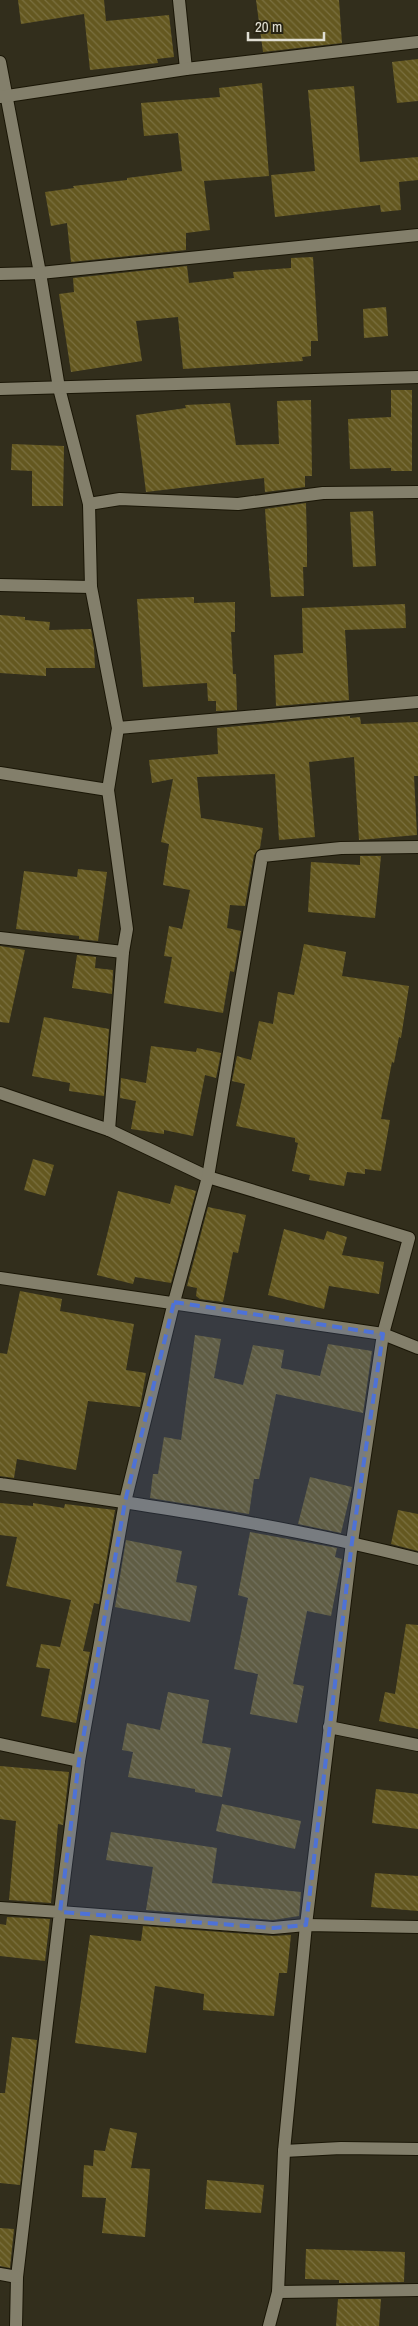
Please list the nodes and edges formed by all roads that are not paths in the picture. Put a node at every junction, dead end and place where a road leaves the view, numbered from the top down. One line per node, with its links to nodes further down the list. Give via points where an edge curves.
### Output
1 (179, 0): 4 (street)
2 (418, 42): 4 (street)
3 (0, 62): 5 (street)
4 (186, 69): 5 (street)
5 (4, 97): 7 (street)
6 (418, 235): 7 (street)
7 (40, 273): 8 (street); 10 (street)
8 (0, 274)
9 (418, 377): 10 (street)
10 (58, 388): 11 (street); 13 (street)
11 (0, 389)
12 (418, 492): 13 (street, via 323,493 238,504 120,499)
13 (89, 504): 15 (street)
14 (0, 585): 15 (street)
15 (91, 587): 17 (street)
16 (418, 702): 17 (street)
17 (118, 728): 19 (street)
18 (0, 773): 19 (street)
19 (108, 790): 22 (street, via 127,929)
20 (418, 847): 25 (street, via 341,848 262,856)
21 (0, 938): 22 (street)
22 (123, 952): 24 (street)
23 (0, 1093): 24 (street)
24 (109, 1130): 25 (street)
25 (208, 1177): 27 (street); 28 (street, via 409,1238)
26 (0, 1278): 27 (street)
27 (174, 1302): 28 (street); 31 (street)
28 (384, 1334): 29 (street); 32 (street)
29 (418, 1348)
30 (0, 1484): 31 (street)
31 (125, 1502): 32 (street); 37 (street)
32 (352, 1542): 33 (street); 34 (street)
33 (418, 1559)
34 (330, 1727): 36 (street); 40 (street)
35 (0, 1744): 37 (street)
36 (418, 1744)
37 (79, 1761): 39 (street)
38 (0, 1908): 39 (street)
39 (60, 1912): 40 (street, via 273,1928); 45 (street)
40 (306, 1925): 41 (street); 43 (street)
41 (418, 1927)
42 (418, 2149): 43 (street)
43 (284, 2151): 47 (street)
44 (0, 2274): 45 (street)
45 (18, 2278): 48 (street)
46 (418, 2290): 47 (street)
47 (278, 2292): 49 (street)
48 (16, 2326)
49 (269, 2326)

